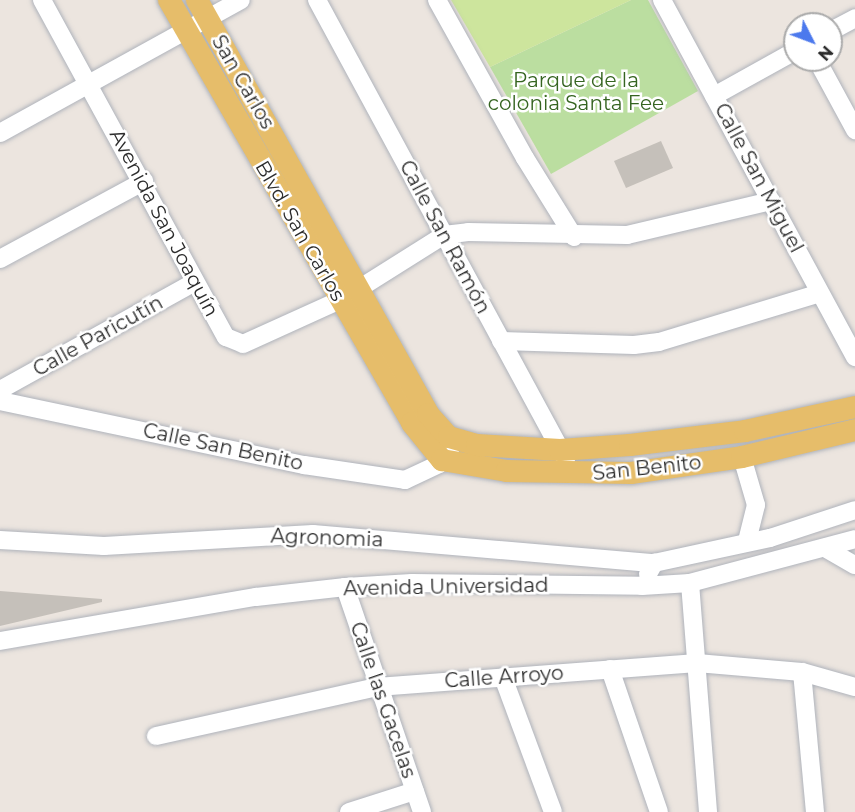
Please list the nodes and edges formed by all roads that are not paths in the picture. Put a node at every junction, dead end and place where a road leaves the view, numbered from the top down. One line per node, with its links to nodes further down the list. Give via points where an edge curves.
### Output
1 (42, 0): 11 (street, Avenida San Joaquín)
2 (169, 0): 8 (main road, Blvd. San Carlos)
3 (241, 0): 7 (street)
4 (317, 0): 17 (street, Calle San Ramón)
5 (437, 0): 18 (street)
6 (665, 1): 12 (street, Calle San Miguel)
7 (202, 10): 8 (street); 21 (main road, San Carlos)
8 (186, 31): 11 (street); 23 (main road, Blvd. San Carlos)
9 (783, 58): 12 (street)
10 (824, 72): 13 (street)
11 (89, 84): 14 (street); 15 (street, Avenida San Joaquín)
12 (714, 96): 16 (street, Calle San Miguel)
13 (855, 130)
14 (0, 133)
15 (144, 182): 19 (street); 20 (street, Avenida San Joaquín)
16 (771, 201): 18 (street, via 655,231); 22 (street, Calle San Miguel)
17 (444, 236): 18 (street, via 468,232); 21 (street); 24 (street, Calle San Ramón)
18 (574, 237)
19 (0, 260)
20 (195, 282): 23 (street, Avenida San Joaquín, via 226,338 234,343 243,344); 26 (street, Calle Paricutín)
21 (360, 288): 30 (main road, San Carlos, via 434,424)
22 (820, 293): 24 (street, via 659,342 634,345); 25 (street, Calle San Miguel)
23 (340, 300): 33 (main road, Blvd. San Carlos, via 424,443)
24 (501, 341): 31 (street, Calle San Ramón)
25 (853, 347)
26 (0, 390)
27 (0, 401): 33 (street, Calle San Benito, via 304,465 405,480 424,473)
28 (855, 407): 31 (main road, San Benito, via 687,440)
29 (855, 430): 32 (main road, San Benito)
30 (456, 440): 31 (main road, San Benito); 33 (street)
31 (560, 450): 34 (street, Calle San Ramón)
32 (742, 457): 34 (main road, San Benito, via 631,473); 38 (street, via 756,505)
33 (440, 459): 34 (main road, San Benito, via 481,469)
34 (574, 475)
35 (855, 510): 38 (street)
36 (855, 539): 39 (street, Avenida Universidad)
37 (0, 540): 40 (street, Agronomia, via 104,546 314,534)
38 (747, 542): 40 (street)
39 (825, 548): 41 (street); 42 (street, Avenida Universidad)
40 (654, 563): 43 (street)
41 (855, 565)
42 (690, 583): 43 (street, Avenida Universidad); 46 (street)
43 (642, 586): 44 (street, Avenida Universidad, via 412,583)
44 (345, 587): 45 (street, Avenida Universidad, via 256,597); 50 (street, Calle las Gacelas)
45 (0, 641)
46 (697, 663): 47 (street, Calle Arroyo); 48 (street, Calle Arroyo); 58 (street)
47 (610, 669): 49 (street, Calle Arroyo); 57 (street)
48 (802, 672): 51 (street, Calle Arroyo); 59 (street)
49 (503, 677): 50 (street, Calle Arroyo); 56 (street)
50 (377, 687): 52 (street, Calle Arroyo); 53 (street, Calle las Gacelas)
51 (855, 687)
52 (156, 736)
53 (415, 791): 54 (street); 55 (street, Calle las Gacelas)
54 (349, 812)
55 (422, 812)
56 (554, 812)
57 (659, 812)
58 (708, 812)
59 (815, 812)

